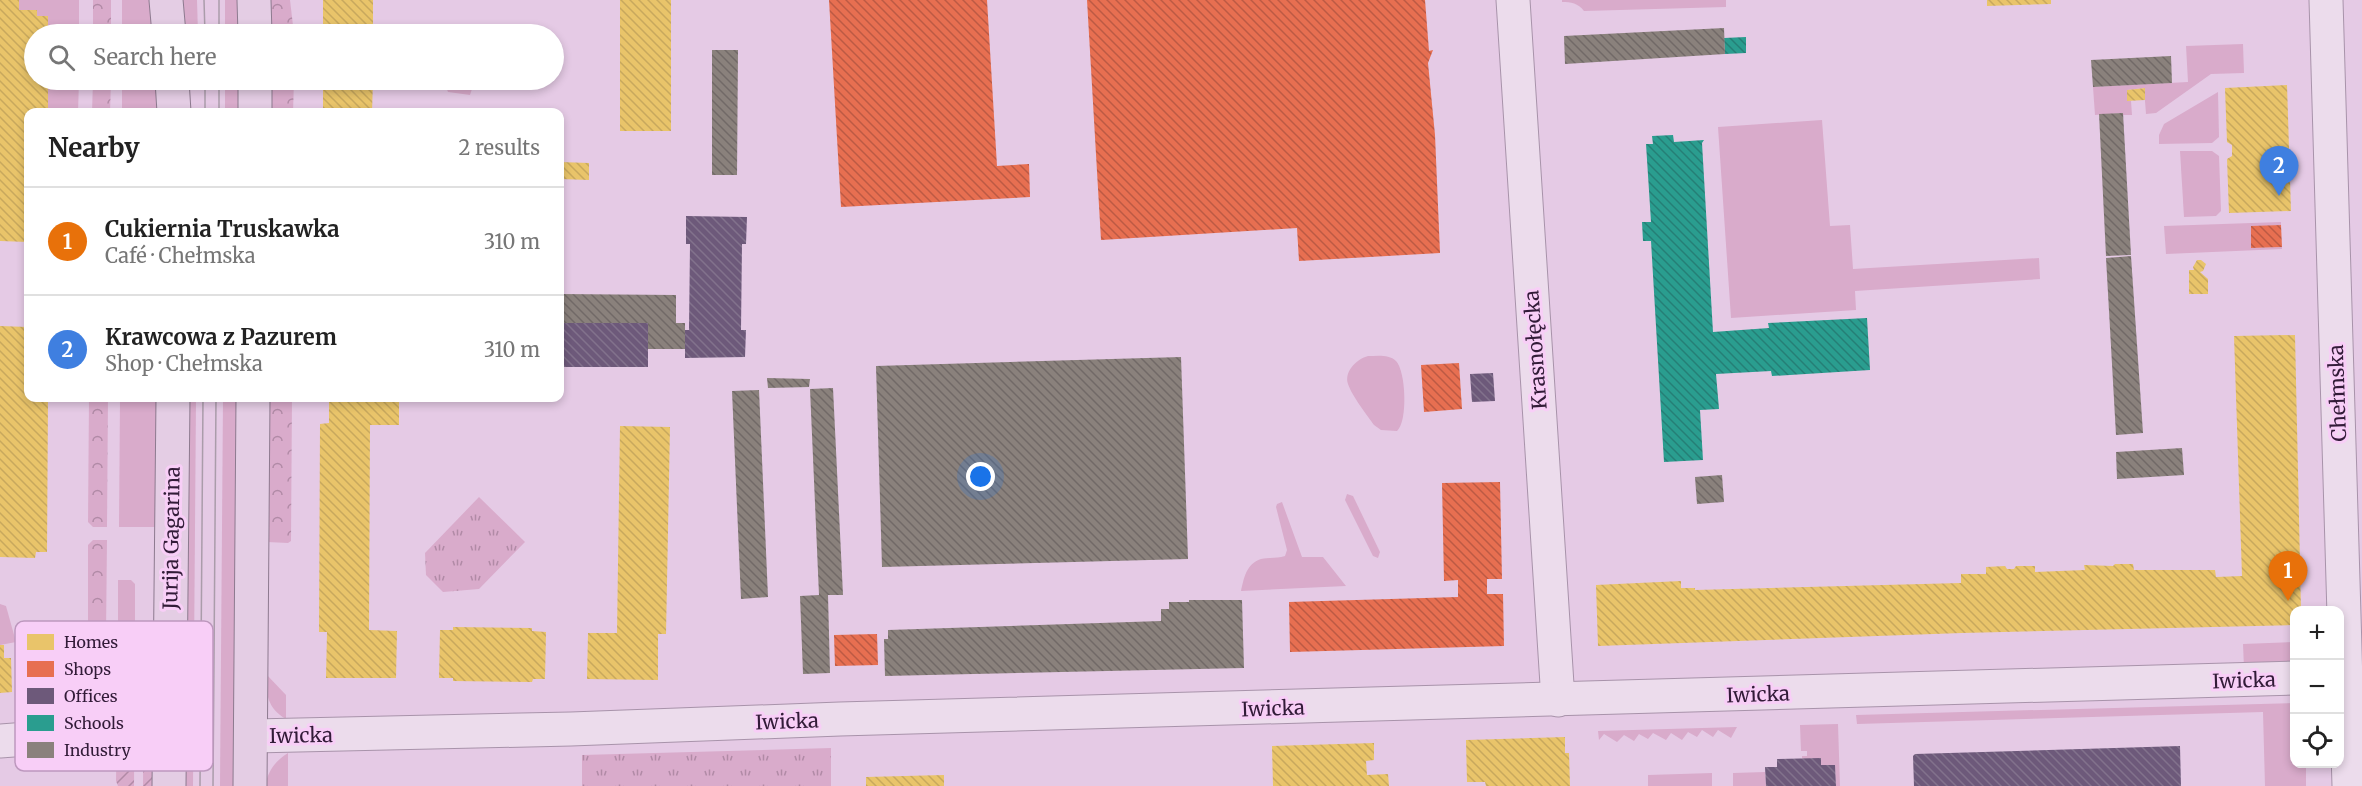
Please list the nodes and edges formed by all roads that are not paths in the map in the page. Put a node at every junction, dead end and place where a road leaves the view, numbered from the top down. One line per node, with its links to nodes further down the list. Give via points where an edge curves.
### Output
1 (166, 0): 5 (main road)
2 (254, 0): 6 (main road)
3 (1513, 0): 17 (street, Krasnołęcka)
4 (2326, 0): 14 (street, Chełmska)
5 (168, 24)
6 (255, 24)
7 (173, 90): 9 (main road)
8 (255, 90): 10 (main road)
9 (174, 108)
10 (255, 108)
11 (173, 402): 13 (main road, Jurija Gagarina)
12 (253, 402): 18 (main road)
13 (171, 621)
14 (2343, 660)
15 (2290, 678): 17 (street, Iwicka)
16 (2344, 695): 24 (street, Chełmska)
17 (1572, 700): 18 (street, Iwicka)
18 (251, 736): 23 (main road)
19 (15, 740): 20 (street)
20 (0, 741)
21 (169, 771): 22 (main road, Jurija Gagarina)
22 (169, 786)
23 (250, 786)
24 (2349, 786)

